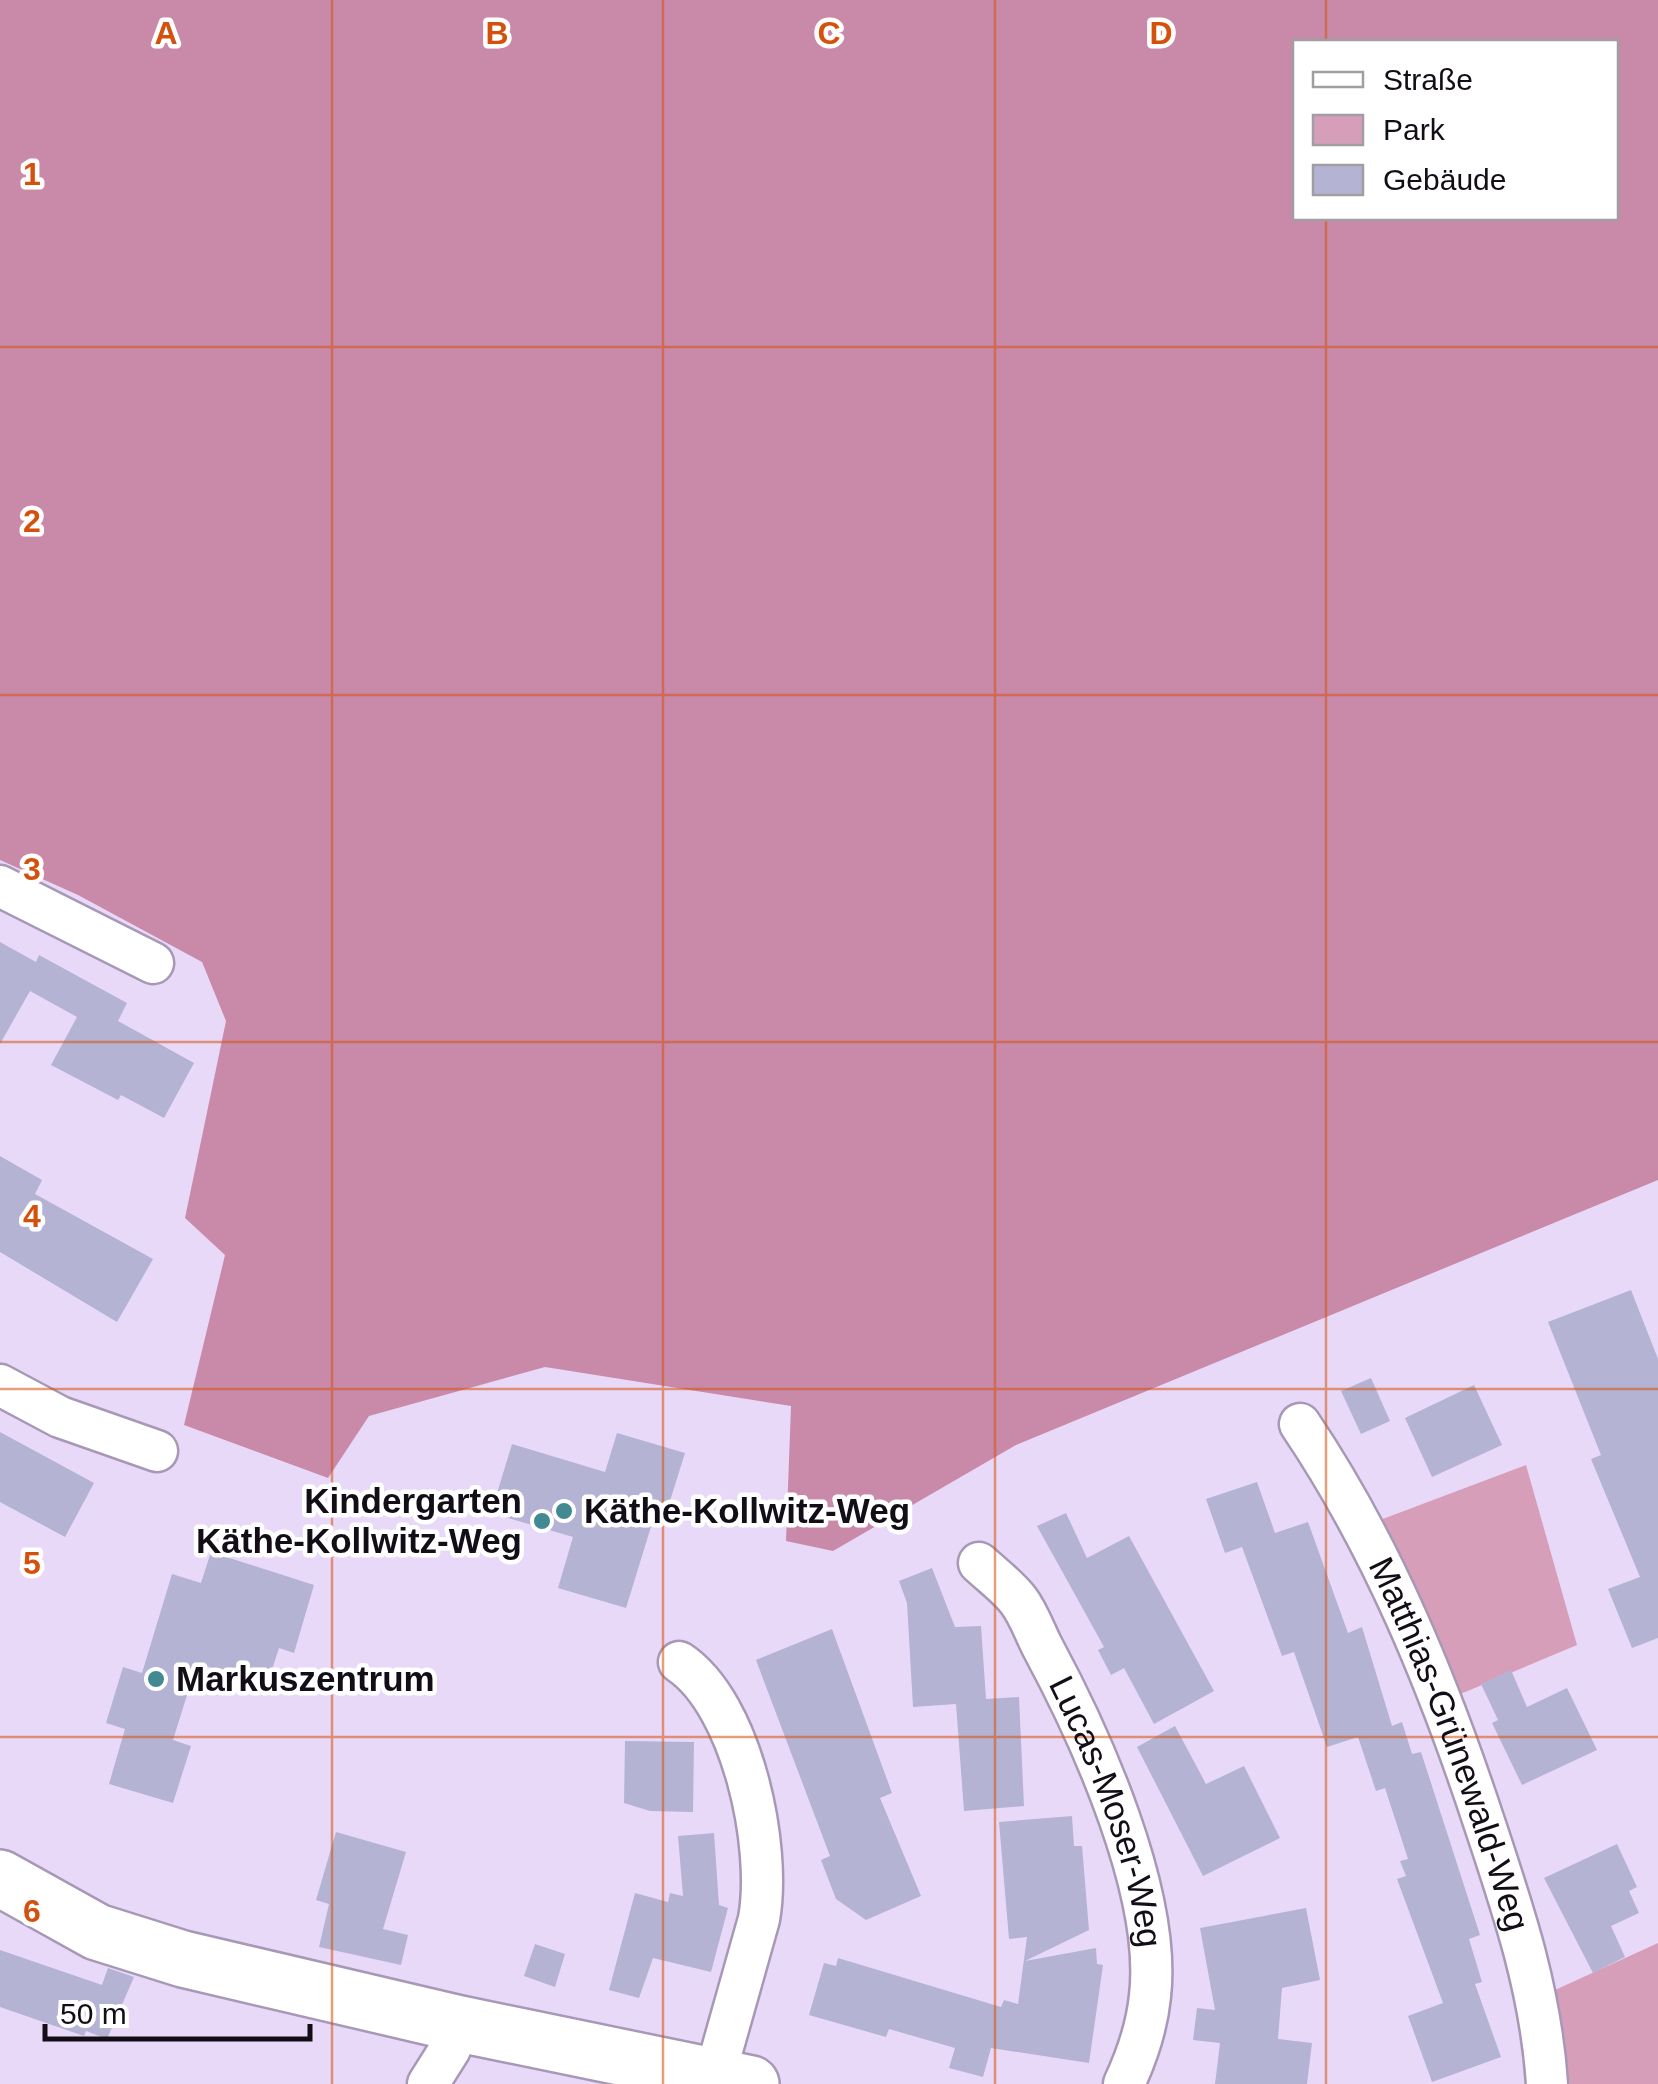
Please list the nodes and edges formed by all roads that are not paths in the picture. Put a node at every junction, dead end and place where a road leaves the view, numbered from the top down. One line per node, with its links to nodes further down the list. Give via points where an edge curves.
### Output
1 (0, 886): 2 (street)
2 (153, 964)
3 (0, 1385): 5 (street, via 60,1417)
4 (1300, 1424): 13 (street, Matthias-Grünewald-Weg, via 1411,1625 1450,1722 1524,1938 1544,2032)
5 (157, 1451)
6 (979, 1564): 12 (street, Lucas-Moser-Weg, via 1018,1600 1063,1686 1132,1862 1151,1994)
7 (678, 1662): 10 (street, via 702,1677 725,1722 761,1841 764,1892)
8 (0, 1878): 9 (street, via 64,1916 142,1947)
9 (460, 2024): 10 (street); 11 (street)
10 (733, 2080)
11 (428, 2084)
12 (1124, 2084)
13 (1547, 2084)

